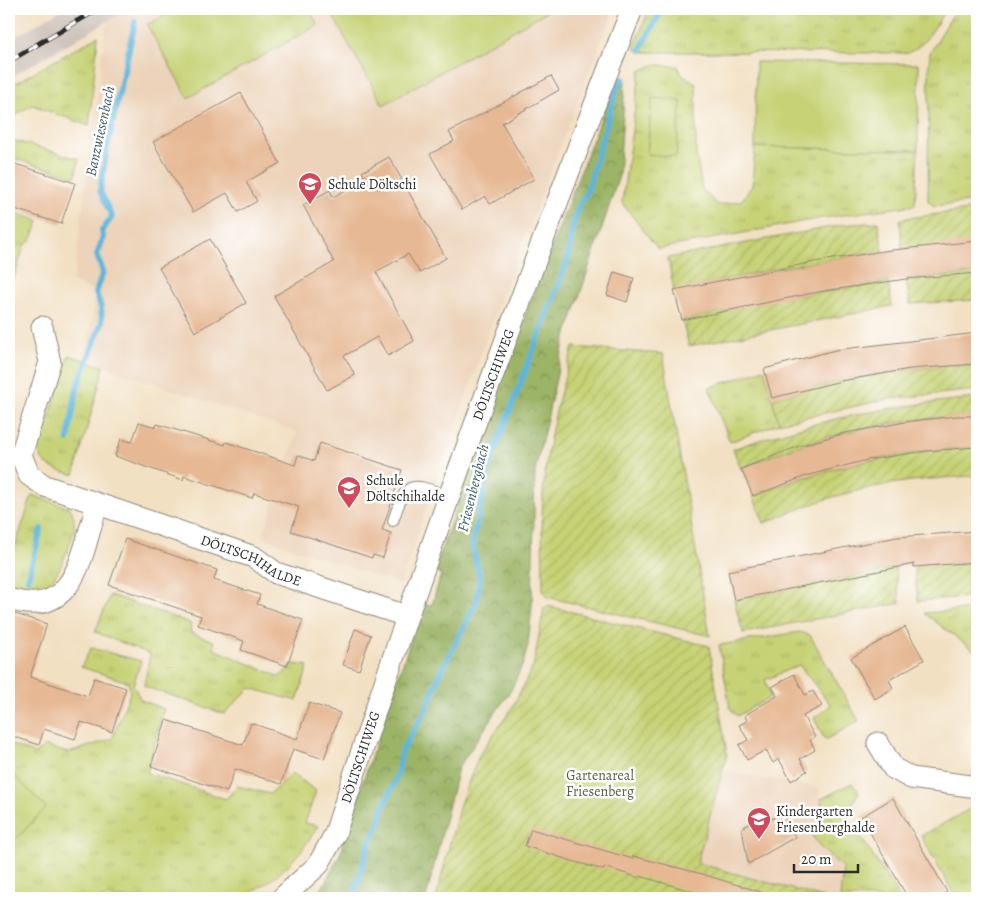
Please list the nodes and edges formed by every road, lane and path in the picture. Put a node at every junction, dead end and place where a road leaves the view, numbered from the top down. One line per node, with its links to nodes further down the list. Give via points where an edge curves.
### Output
1 (632, 9): 3 (street, DÖLTSCHIWEG, via 526,285)
2 (42, 326): 4 (street, DÖLTSCHIHALDE, via 50,362 22,446 22,462 36,482)
3 (450, 496): 5 (lane, via 418,486 408,488); 7 (street, DÖLTSCHIWEG)
4 (97, 504): 6 (street, via 76,574 63,591 36,604); 7 (street, DÖLTSCHIHALDE, via 254,557 276,573)
5 (394, 521)
6 (9, 598)
7 (406, 616): 10 (street, DÖLTSCHIWEG, via 335,834 318,865)
8 (878, 743): 9 (street, via 893,768 912,778)
9 (977, 787)
10 (282, 898)

